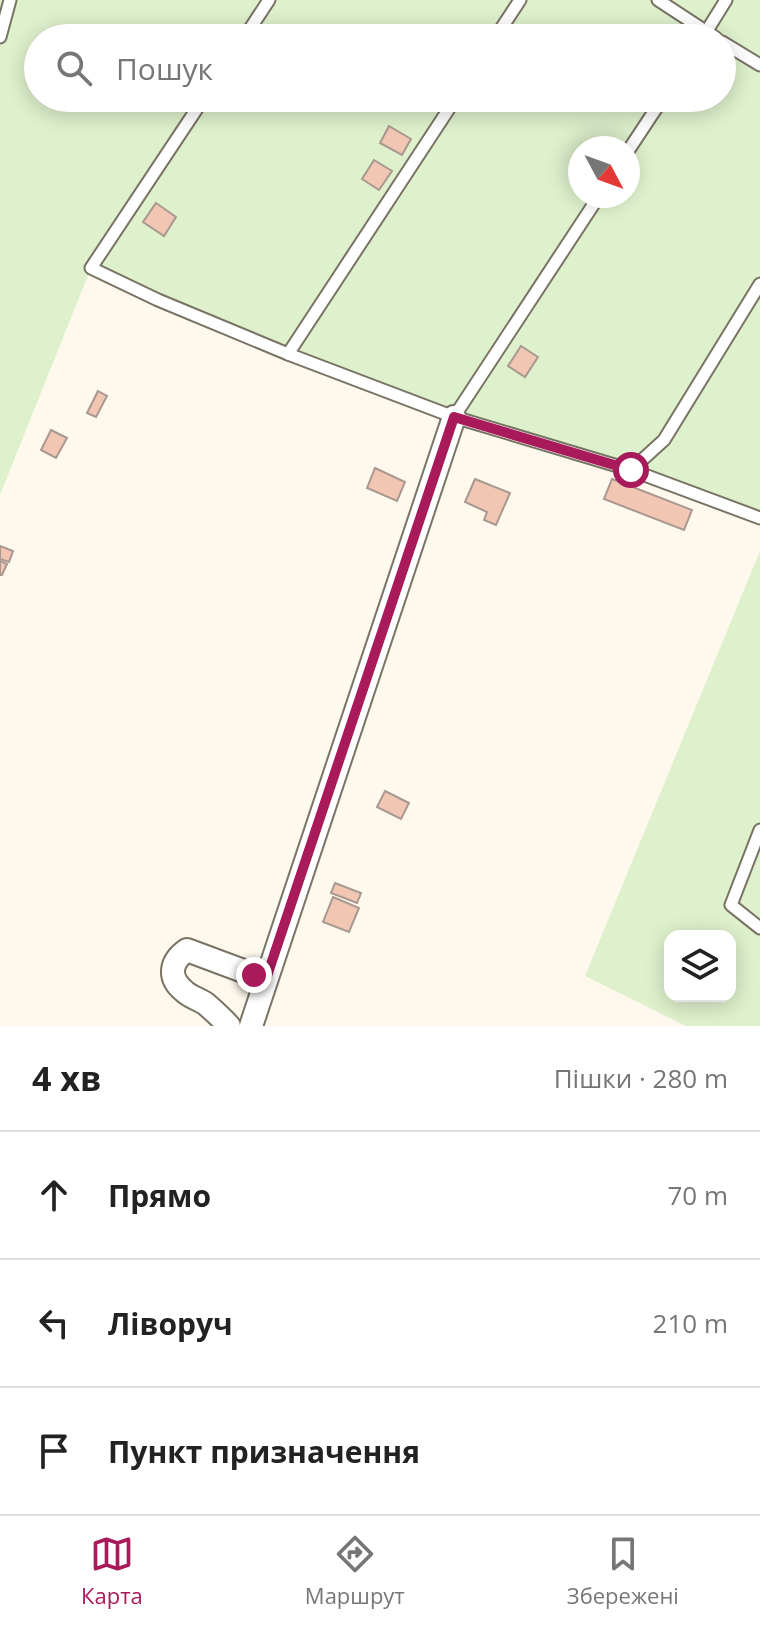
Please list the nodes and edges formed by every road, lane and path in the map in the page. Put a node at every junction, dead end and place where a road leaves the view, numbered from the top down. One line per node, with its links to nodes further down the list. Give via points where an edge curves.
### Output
1 (10, 0): 10 (lane)
2 (269, 0): 6 (lane)
3 (520, 0): 7 (lane)
4 (658, 0): 8 (lane)
5 (726, 0): 9 (lane)
6 (253, 24)
7 (504, 24)
8 (691, 24)
9 (714, 24)
10 (0, 37)
11 (736, 50): 12 (lane)
12 (760, 65)
13 (195, 112): 19 (lane, via 91,268)
14 (447, 112): 19 (lane)
15 (654, 112): 16 (lane)
16 (638, 136)
17 (591, 208): 20 (lane)
18 (760, 284): 21 (lane, via 664,440)
19 (288, 354): 20 (lane)
20 (454, 417): 21 (lane); 25 (street)
21 (631, 470): 22 (lane)
22 (760, 518)
23 (760, 830): 24 (lane, via 731,905)
24 (760, 928)
25 (267, 976): 26 (street, via 187,950 176,957 172,969 184,992); 27 (street)
26 (229, 1026)
27 (251, 1026)

